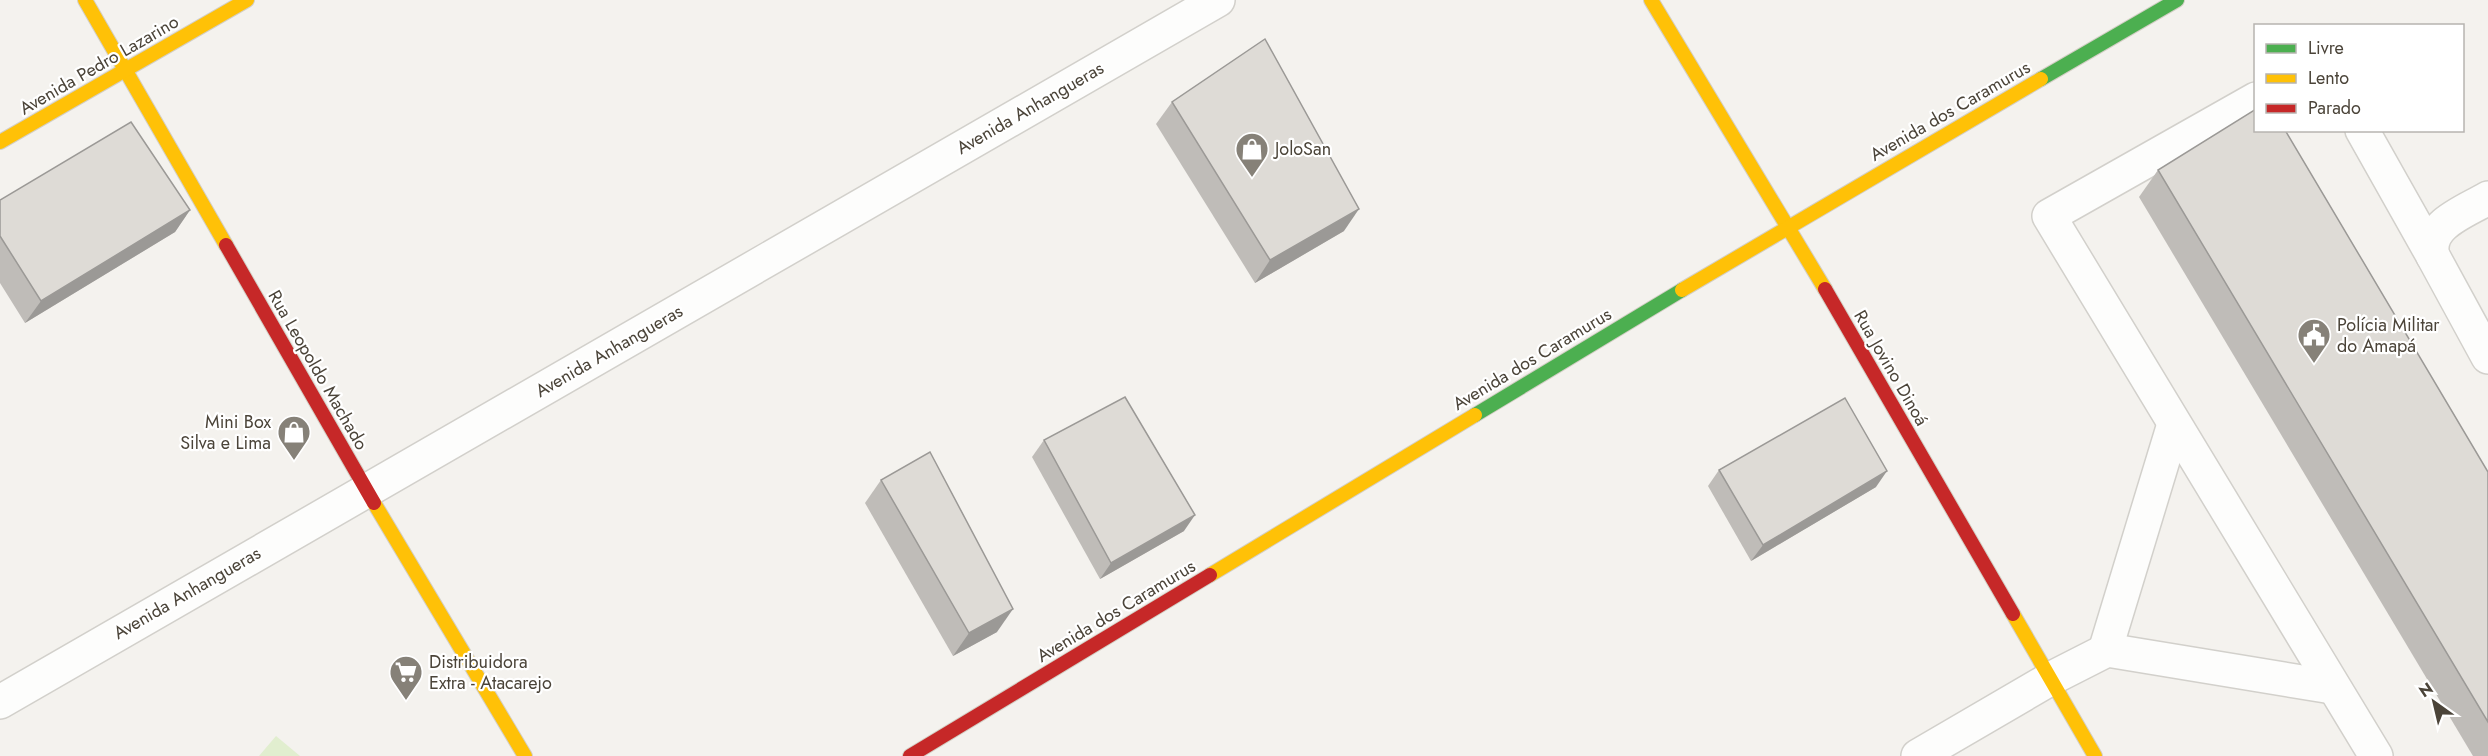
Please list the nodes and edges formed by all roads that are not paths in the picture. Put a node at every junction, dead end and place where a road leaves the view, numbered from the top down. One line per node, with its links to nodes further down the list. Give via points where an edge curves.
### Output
1 (85, 0): 6 (main road, Rua Leopoldo Machado)
2 (247, 0): 6 (main road, Avenida Pedro Lazarino)
3 (1218, 0): 15 (street, Avenida Anhangueras)
4 (1652, 0): 11 (main road, Rua Jovino Dinoá)
5 (2177, 0): 11 (main road, Avenida dos Caramurus)
6 (126, 71): 9 (main road, Avenida Pedro Lazarino); 15 (main road, Rua Leopoldo Machado)
7 (2254, 100): 14 (street, via 2049,216)
8 (2363, 132): 12 (street)
9 (0, 142)
10 (2488, 198): 12 (street, via 2439,228 2431,240)
11 (1788, 226): 17 (main road, Rua Jovino Dinoá); 21 (main road, Avenida dos Caramurus)
12 (2433, 256): 13 (street)
13 (2488, 357)
14 (2174, 424): 16 (street); 18 (street)
15 (366, 490): 19 (street, Avenida Anhangueras); 20 (main road, Rua Leopoldo Machado)
16 (2105, 651): 17 (street); 18 (street)
17 (2050, 679): 22 (street); 23 (main road, Rua Jovino Dinoá)
18 (2332, 687): 24 (street)
19 (0, 702)
20 (525, 756)
21 (910, 756)
22 (1918, 756)
23 (2095, 756)
24 (2376, 756)

